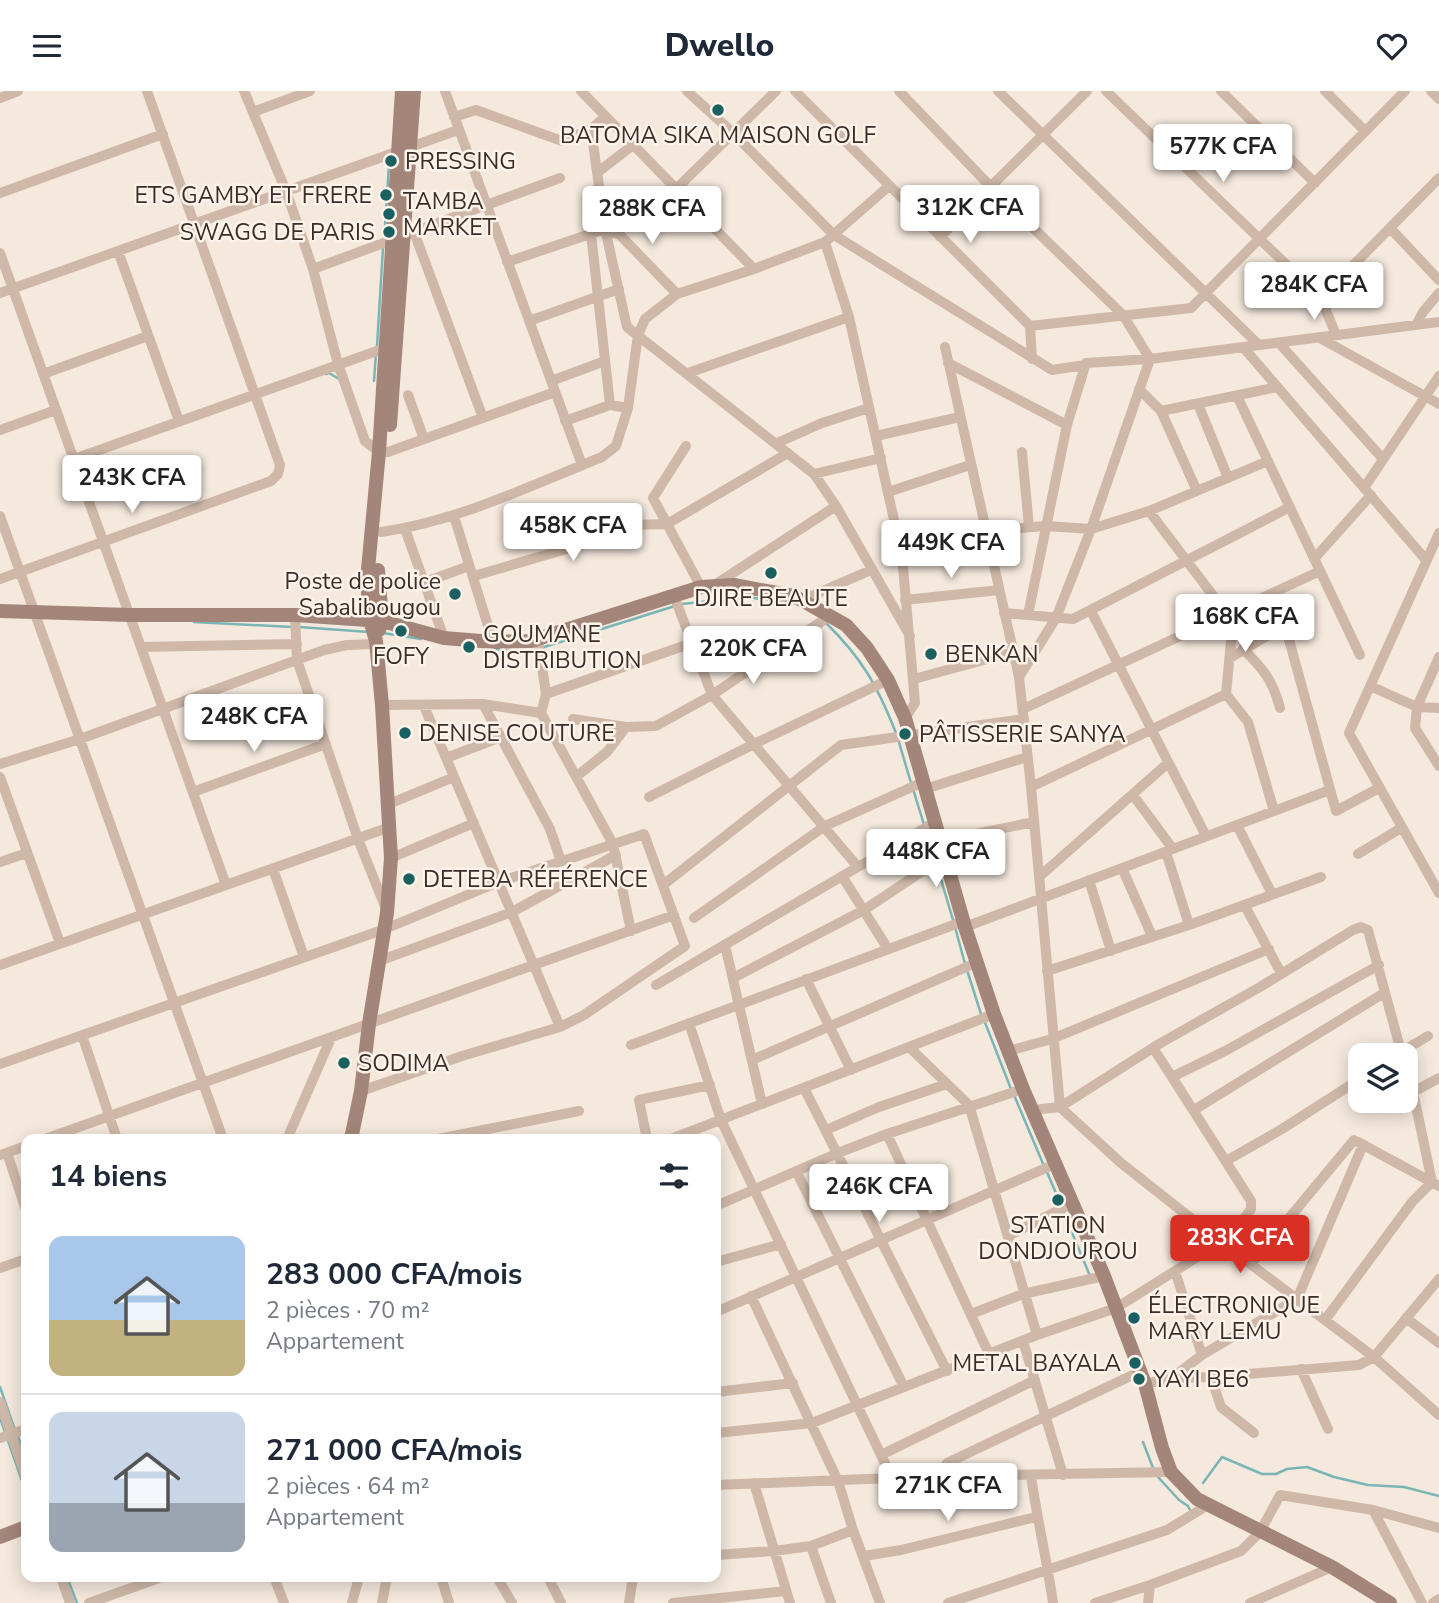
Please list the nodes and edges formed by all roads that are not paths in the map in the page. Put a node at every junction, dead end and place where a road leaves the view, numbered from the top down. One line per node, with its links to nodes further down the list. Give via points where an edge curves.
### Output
1 (18, 91): 20 (street)
2 (147, 91): 29 (street)
3 (244, 91): 22 (street)
4 (310, 91): 22 (street)
5 (402, 91): 32 (main road)
6 (414, 91): 32 (main road)
7 (445, 91): 23 (street)
8 (581, 91): 24 (street)
9 (687, 91): 28 (street)
10 (776, 91): 28 (street)
11 (795, 91): 37 (street)
12 (899, 91): 38 (street)
13 (998, 91): 30 (street)
14 (1087, 91): 30 (street)
15 (1106, 91): 50 (street)
16 (1221, 91): 36 (street)
17 (1325, 91): 27 (street)
18 (1405, 91): 27 (street)
19 (1431, 91): 21 (street)
20 (0, 97)
21 (1439, 99)
22 (253, 112): 40 (street)
23 (454, 117): 25 (street, via 475,110 562,141); 26 (street)
24 (605, 117): 25 (street); 31 (street)
25 (590, 129): 33 (street)
26 (458, 130): 32 (street); 42 (street)
27 (1366, 131): 36 (street)
28 (733, 133): 39 (street); 47 (street)
29 (163, 134): 41 (street); 43 (street)
30 (1043, 135): 38 (street); 61 (street)
31 (633, 145): 33 (street); 39 (street)
32 (404, 148): 40 (street); 48 (main road)
33 (598, 172): 45 (street)
34 (561, 179): 42 (street)
35 (1439, 179): 44 (street)
36 (1315, 183): 50 (street)
37 (890, 185): 47 (street); 49 (street)
38 (990, 186): 49 (street); 66 (street)
39 (676, 189): 56 (street)
40 (286, 191): 43 (street); 55 (street)
41 (0, 193)
42 (486, 206): 48 (street); 54 (street)
43 (194, 223): 52 (street); 94 (street)
44 (1390, 228): 57 (street); 65 (street)
45 (606, 229): 46 (street); 59 (street); 63 (street, via 620,235)
46 (591, 234): 54 (street); 64 (street)
47 (834, 235): 51 (street); 81 (street)
48 (403, 236): 55 (street); 78 (main road); 106 (street)
49 (940, 237): 71 (street)
50 (1259, 240): 61 (street); 65 (street)
51 (825, 242): 56 (street); 67 (street)
52 (118, 251): 58 (street); 74 (street)
53 (0, 253): 58 (street)
54 (507, 262): 68 (street)
55 (313, 269): 85 (street)
56 (754, 269): 63 (street)
57 (1439, 280)
58 (13, 288): 60 (street); 88 (street)
59 (619, 289): 64 (street); 72 (street, via 628,327)
60 (0, 293)
61 (1206, 293): 66 (street, via 1191,308); 77 (street)
62 (1439, 293): 70 (street)
63 (677, 294): 72 (street, via 645,319)
64 (598, 296): 68 (street); 83 (street)
65 (1321, 298): 73 (street)
66 (1123, 315): 71 (street); 82 (street)
67 (849, 317): 87 (street); 102 (street)
68 (529, 321): 90 (street)
69 (1439, 322): 70 (street)
70 (1416, 325): 73 (street)
71 (1030, 326): 81 (street)
72 (638, 335): 87 (street); 101 (street)
73 (1336, 335): 75 (street)
74 (148, 336): 88 (street); 107 (street)
75 (1318, 337): 76 (street); 97 (street)
76 (1279, 343): 77 (street); 120 (street)
77 (1259, 345): 80 (street)
78 (390, 346): 85 (street); 115 (main road)
79 (945, 347): 84 (street)
80 (1243, 347): 82 (street); 91 (street)
81 (1032, 359): 86 (street, via 1052,370)
82 (1150, 359): 86 (street); 92 (street)
83 (605, 361): 90 (street); 100 (street)
84 (948, 363): 105 (street); 109 (street)
85 (338, 364): 94 (street); 115 (street, via 365,441)
86 (1085, 365): 109 (street)
87 (688, 373): 113 (street)
88 (43, 374): 103 (street)
89 (1439, 376): 97 (street)
90 (551, 381): 93 (street)
91 (1278, 387): 96 (street); 127 (street)
92 (1139, 389): 104 (street); 138 (street)
93 (555, 392): 106 (street); 108 (street)
94 (257, 394): 107 (street); 142 (street, via 280,465 271,481)
95 (408, 395): 112 (street)
96 (1237, 396): 98 (street); 121 (street)
97 (1426, 397): 99 (street); 120 (street)
98 (1198, 404): 104 (street); 125 (street)
99 (1439, 404)
100 (610, 405): 101 (street); 108 (street)
101 (628, 408): 122 (street, via 616,446)
102 (869, 408): 111 (street); 113 (street)
103 (56, 410): 110 (street); 118 (street)
104 (1161, 411): 126 (street)
105 (960, 417): 111 (street); 123 (street)
106 (483, 418): 112 (street)
107 (179, 421): 118 (street)
108 (565, 421): 122 (street)
109 (1067, 425): 135 (street)
110 (0, 430)
111 (876, 436): 119 (street)
112 (424, 439): 115 (street)
113 (777, 443): 117 (street)
114 (686, 446): 134 (street, via 653,498)
115 (384, 452): 140 (main road); 168 (main road, via 367,580)
116 (1022, 452): 136 (street)
117 (788, 453): 124 (street); 134 (street)
118 (74, 459): 142 (street)
119 (881, 459): 124 (street); 128 (street)
120 (1383, 459): 127 (street)
121 (1268, 461): 125 (street); 130 (street)
122 (582, 465): 133 (street)
123 (970, 465): 128 (street); 139 (street)
124 (814, 474): 129 (street)
125 (1228, 478): 126 (street)
126 (1197, 491): 131 (street)
127 (1367, 491): 144 (street); 145 (street)
128 (888, 492): 143 (street)
129 (836, 506): 147 (street); 153 (street)
130 (1290, 507): 144 (street); 146 (street)
131 (1149, 511): 138 (street); 146 (street)
132 (0, 516): 150 (street)
133 (454, 516): 137 (street); 148 (street)
134 (667, 524): 148 (street, via 630,525 597,540); 153 (street)
135 (1045, 526): 136 (street); 138 (street); 166 (street)
136 (1028, 527): 139 (street)
137 (405, 529): 140 (street); 152 (street)
138 (1091, 529): 167 (street)
139 (985, 531): 143 (street); 154 (street)
140 (381, 533): 168 (main road)
141 (1439, 533): 145 (street)
142 (103, 542): 150 (street); 163 (street)
143 (902, 557): 157 (street)
144 (1314, 559): 149 (street)
145 (1426, 560): 187 (street)
146 (1187, 561): 159 (street); 161 (street)
147 (871, 570): 156 (street); 169 (street)
148 (471, 571): 152 (street); 173 (street)
149 (1320, 571): 161 (street); 179 (street)
150 (20, 572): 151 (street); 160 (street)
151 (0, 579)
152 (425, 582): 170 (street)
153 (707, 587): 155 (main road); 156 (main road, via 758,588)
154 (999, 590): 157 (street); 162 (street)
155 (674, 596): 171 (main road); 174 (street)
156 (802, 600): 165 (main road)
157 (905, 600): 169 (street)
158 (0, 611): 160 (main road)
159 (1091, 611): 167 (street, via 1073,619); 183 (street)
160 (34, 612): 163 (main road); 206 (street)
161 (1231, 612): 181 (street); 183 (street)
162 (1004, 613): 166 (street); 178 (street)
163 (130, 615): 164 (main road); 176 (street)
164 (295, 615): 168 (main road); 175 (street)
165 (831, 615): 186 (main road, via 867,648); 190 (street)
166 (1028, 615): 167 (street)
167 (1056, 618): 184 (street)
168 (376, 621): 170 (main road); 172 (main road)
169 (909, 636): 185 (street)
170 (444, 638): 173 (main road)
171 (538, 640): 173 (main road); 188 (street)
172 (376, 642): 182 (street, via 324,650); 192 (main road)
173 (493, 642)
174 (692, 643): 188 (street); 190 (street)
175 (297, 644): 176 (street); 182 (street)
176 (141, 647): 197 (street)
177 (1243, 649): 181 (street); 195 (street, via 1275,687); 221 (street, via 1285,625)
178 (1013, 652): 184 (street); 185 (street)
179 (1360, 655)
180 (1439, 657): 194 (street)
181 (1230, 658): 189 (street)
182 (297, 660): 197 (street); 207 (street)
183 (1118, 665): 199 (street); 203 (street)
184 (1019, 677): 199 (street)
185 (915, 679): 200 (street, via 915,703)
186 (888, 680): 200 (main road); 208 (street)
187 (1370, 686): 194 (street); 220 (street, via 1349,733)
188 (546, 694): 198 (street)
189 (1226, 694): 203 (street); 226 (street, via 1248,722)
190 (712, 695): 202 (street, via 656,726); 208 (street)
191 (483, 704): 193 (street); 198 (street); 205 (street)
192 (382, 705): 193 (street); 225 (main road)
193 (424, 706): 210 (street)
194 (1417, 707): 196 (street); 213 (street, via 1415,728)
195 (1280, 708)
196 (1439, 708)
197 (163, 709): 206 (street); 222 (street)
198 (541, 713): 214 (street)
199 (1023, 714): 204 (street); 209 (street)
200 (905, 718): 204 (main road)
201 (573, 719): 202 (street)
202 (626, 727): 214 (street, via 607,753)
203 (1152, 730): 211 (street); 219 (street)
204 (910, 735): 217 (street, via 841,745); 218 (main road)
205 (500, 737): 210 (street); 244 (street, via 550,829)
206 (80, 739): 212 (street); 263 (street)
207 (326, 744): 222 (street); 235 (street)
208 (754, 744): 217 (street); 224 (street)
209 (1027, 757): 218 (street); 219 (street)
210 (446, 758): 216 (street)
211 (1168, 763): 223 (street); 234 (street)
212 (0, 764)
213 (1439, 767)
214 (577, 776): 237 (street)
215 (0, 777): 239 (street)
216 (454, 777): 225 (street); 229 (street)
217 (791, 786): 231 (street); 255 (street)
218 (924, 786): 227 (main road); 231 (street)
219 (1031, 787): 228 (street)
220 (1379, 788): 221 (street, via 1336,811); 233 (street)
221 (1330, 790): 226 (street)
222 (193, 792): 254 (street)
223 (1133, 795): 238 (street); 250 (street)
224 (649, 797)
225 (389, 804): 232 (main road)
226 (1274, 811): 230 (street)
227 (935, 822): 236 (main road); 246 (street)
228 (1034, 822): 236 (street); 250 (street)
229 (474, 823): 243 (street); 253 (street)
230 (1237, 825): 234 (street); 257 (street)
231 (825, 826): 246 (street); 265 (street)
232 (390, 827): 235 (street); 243 (main road)
233 (1401, 828): 240 (street); 256 (street)
234 (1206, 837): 238 (street)
235 (358, 839): 248 (street); 262 (street)
236 (940, 841): 242 (main road)
237 (613, 843): 241 (street); 244 (street); 255 (street, via 644,834)
238 (1169, 851): 247 (street); 267 (street)
239 (27, 853): 245 (street); 271 (street)
240 (1358, 854)
241 (616, 855): 261 (street); 269 (street)
242 (945, 856): 260 (street); 266 (main road)
243 (391, 858): 262 (main road)
244 (561, 861): 253 (street)
245 (0, 862)
246 (858, 867): 249 (street)
247 (1122, 868): 252 (street); 270 (street)
248 (273, 869): 254 (street); 276 (street)
249 (842, 876): 260 (street); 272 (street)
250 (1040, 877): 258 (street)
251 (1321, 877): 257 (street)
252 (1089, 880): 258 (street); 275 (street)
253 (499, 882): 261 (street); 268 (street)
254 (226, 885): 263 (street)
255 (663, 885): 264 (street)
256 (1439, 893)
257 (1272, 894): 259 (street)
258 (1042, 898): 266 (street); 282 (street)
259 (1245, 906): 267 (street); 274 (street)
260 (864, 910): 273 (street); 284 (street)
261 (512, 912): 277 (street); 280 (street)
262 (387, 913): 268 (main road)
263 (143, 915): 271 (street); 288 (street)
264 (674, 915): 269 (street); 293 (street, via 685,946)
265 (694, 918)
266 (964, 924): 273 (street); 278 (main road)
267 (1189, 925): 270 (street)
268 (385, 929): 276 (street); 277 (main road)
269 (631, 931): 280 (street)
270 (1152, 936): 275 (street)
271 (60, 943): 279 (street)
272 (725, 945): 284 (street); 286 (street)
273 (888, 949): 285 (street)
274 (1269, 949): 283 (street); 298 (street)
275 (1111, 951): 282 (street)
276 (304, 957): 288 (street)
277 (379, 961): 292 (main road)
278 (978, 963): 290 (main road); 294 (street)
279 (0, 965)
280 (534, 965): 292 (street); 293 (street)
281 (1379, 965): 283 (street, via 1368,930 1361,927); 287 (street); 308 (street)
282 (1047, 971): 298 (street)
283 (1281, 973): 303 (street)
284 (733, 978): 289 (street)
285 (806, 979): 289 (street); 294 (street)
286 (656, 985)
287 (1384, 993): 299 (street); 322 (street)
288 (174, 1003): 295 (street); 310 (street)
289 (739, 1004): 291 (street); 305 (street)
290 (994, 1014): 302 (street); 304 (main road)
291 (689, 1023): 301 (street); 312 (street)
292 (369, 1024): 297 (street); 317 (main road)
293 (560, 1027): 317 (street)
294 (830, 1027): 305 (street); 307 (street)
295 (82, 1035): 306 (street); 325 (street)
296 (1428, 1036): 300 (street)
297 (331, 1038): 310 (street); 331 (street)
298 (1052, 1039): 304 (street); 320 (street)
299 (1396, 1043)
300 (1417, 1043)
301 (631, 1045)
302 (909, 1047): 307 (street); 311 (street)
303 (1153, 1048): 308 (street); 320 (street)
304 (1008, 1051): 315 (main road)
305 (752, 1060): 318 (street)
306 (0, 1064)
307 (851, 1070): 314 (street)
308 (1172, 1077): 322 (street)
309 (1439, 1079): 316 (street)
310 (203, 1083): 325 (street); 330 (street)
311 (947, 1083): 319 (street); 327 (street)
312 (710, 1084): 326 (street); 334 (street, via 639,1100)
313 (1348, 1087): 341 (street)
314 (804, 1088): 318 (street); 327 (street)
315 (1023, 1089): 319 (street); 321 (main road)
316 (1418, 1090)
317 (361, 1091): 332 (main road)
318 (762, 1104): 326 (street)
319 (969, 1105): 336 (street); 346 (street)
320 (1060, 1107): 321 (street); 353 (street, via 1121,1163)
321 (1032, 1110): 342 (main road)
322 (1194, 1110): 341 (street)
323 (579, 1111): 333 (street)
324 (1418, 1113): 344 (street)
325 (109, 1117): 328 (street); 329 (street)
326 (721, 1120): 335 (street); 345 (street)
327 (826, 1130): 339 (street)
328 (60, 1134)
329 (115, 1134)
330 (221, 1134)
331 (289, 1134)
332 (352, 1134)
333 (463, 1134)
334 (646, 1134)
335 (684, 1134)
336 (887, 1134): 339 (street); 350 (street)
337 (1355, 1140): 344 (street); 358 (street); 366 (street)
338 (21, 1148): 340 (street)
339 (838, 1153): 343 (street); 352 (street)
340 (4, 1154): 347 (street)
341 (1226, 1161): 353 (street, via 1251,1201 1251,1209)
342 (1055, 1164): 346 (street); 348 (main road)
343 (796, 1171): 345 (street); 355 (street)
344 (1436, 1184): 371 (street, via 1412,1202)
345 (755, 1190): 349 (street); 354 (street)
346 (994, 1191): 350 (street); 351 (street)
347 (21, 1197)
348 (1073, 1203): 351 (street); 361 (main road)
349 (721, 1204)
350 (927, 1220): 352 (street); 369 (street)
351 (1008, 1236): 364 (street)
352 (881, 1240): 355 (street); 379 (street)
353 (1223, 1243): 358 (street); 360 (street)
354 (780, 1244): 357 (street); 362 (street)
355 (840, 1258): 362 (street); 385 (street)
356 (21, 1261): 359 (street)
357 (721, 1261)
358 (1251, 1264): 366 (street)
359 (0, 1268)
360 (1175, 1271): 367 (street); 376 (street)
361 (1104, 1276): 364 (street); 367 (main road)
362 (796, 1277): 365 (street); 388 (street)
363 (1439, 1279): 370 (street)
364 (1023, 1294): 369 (street); 372 (street)
365 (751, 1296): 368 (street); 384 (street)
366 (1297, 1299): 371 (street); 376 (street)
367 (1116, 1308): 372 (street); 381 (main road)
368 (721, 1310)
369 (971, 1314): 375 (street)
370 (1406, 1318): 374 (street); 377 (street)
371 (1325, 1320): 377 (street)
372 (1037, 1335): 373 (street)
373 (1023, 1341): 375 (street); 383 (street)
374 (1439, 1343)
375 (989, 1354): 379 (street)
376 (1202, 1356): 382 (street)
377 (1374, 1357): 378 (street, via 1359,1365); 389 (street)
378 (1301, 1369): 380 (street); 392 (street)
379 (947, 1371): 385 (street)
380 (1211, 1377): 382 (street); 395 (street, via 1220,1407)
381 (1142, 1378): 382 (street); 390 (street); 400 (main road)
382 (1172, 1378)
383 (1035, 1380): 390 (street); 398 (street)
384 (793, 1383): 386 (street); 391 (street)
385 (904, 1387): 388 (street)
386 (721, 1391)
387 (0, 1402): 396 (street)
388 (857, 1406): 391 (street); 398 (street)
389 (1439, 1415)
390 (1044, 1416): 401 (street); 402 (street, via 947,1463)
391 (812, 1423): 394 (street); 405 (street)
392 (1328, 1429)
393 (21, 1431): 396 (street)
394 (721, 1432)
395 (1254, 1433)
396 (11, 1434): 397 (street); 399 (street)
397 (0, 1438)
398 (881, 1455): 404 (street)
399 (21, 1463)
400 (1171, 1472): 401 (street); 408 (main road)
401 (1063, 1475): 403 (street)
402 (940, 1476): 403 (street); 404 (street)
403 (1031, 1476): 410 (street)
404 (892, 1478): 405 (street)
405 (838, 1481): 406 (street); 413 (street)
406 (754, 1483): 407 (street); 417 (street)
407 (721, 1485)
408 (1209, 1505): 414 (main road); 421 (street, via 1167,1530)
409 (1373, 1510): 411 (street); 414 (street, via 1280,1495); 453 (street)
410 (1036, 1517): 419 (street); 421 (street)
411 (1439, 1528)
412 (21, 1529): 415 (main road)
413 (853, 1530): 416 (street); 419 (street)
414 (1260, 1532): 420 (main road); 431 (street, via 1241,1551)
415 (0, 1537)
416 (811, 1546): 417 (street); 445 (street)
417 (773, 1552): 418 (street); 432 (street)
418 (721, 1555)
419 (864, 1556): 446 (street)
420 (1332, 1567): 451 (street); 452 (main road)
421 (1048, 1570): 447 (street); 448 (street)
422 (63, 1582): 435 (street)
423 (148, 1582): 436 (street)
424 (276, 1582): 437 (street)
425 (358, 1582): 438 (street)
426 (386, 1582): 439 (street)
427 (443, 1582): 440 (street)
428 (500, 1582): 441 (street)
429 (550, 1582): 434 (street)
430 (631, 1582): 442 (street)
431 (1150, 1585): 449 (street); 450 (street)
432 (786, 1591): 443 (street); 444 (street)
433 (1439, 1599): 454 (street)
434 (557, 1602)
435 (70, 1603)
436 (89, 1603)
437 (284, 1603)
438 (352, 1603)
439 (382, 1603)
440 (449, 1603)
441 (512, 1603)
442 (629, 1603)
443 (673, 1603)
444 (790, 1603)
445 (831, 1603)
446 (880, 1603)
447 (948, 1603)
448 (1053, 1603)
449 (1095, 1603)
450 (1148, 1603)
451 (1250, 1603)
452 (1390, 1603)
453 (1422, 1603)
454 (1433, 1603)

